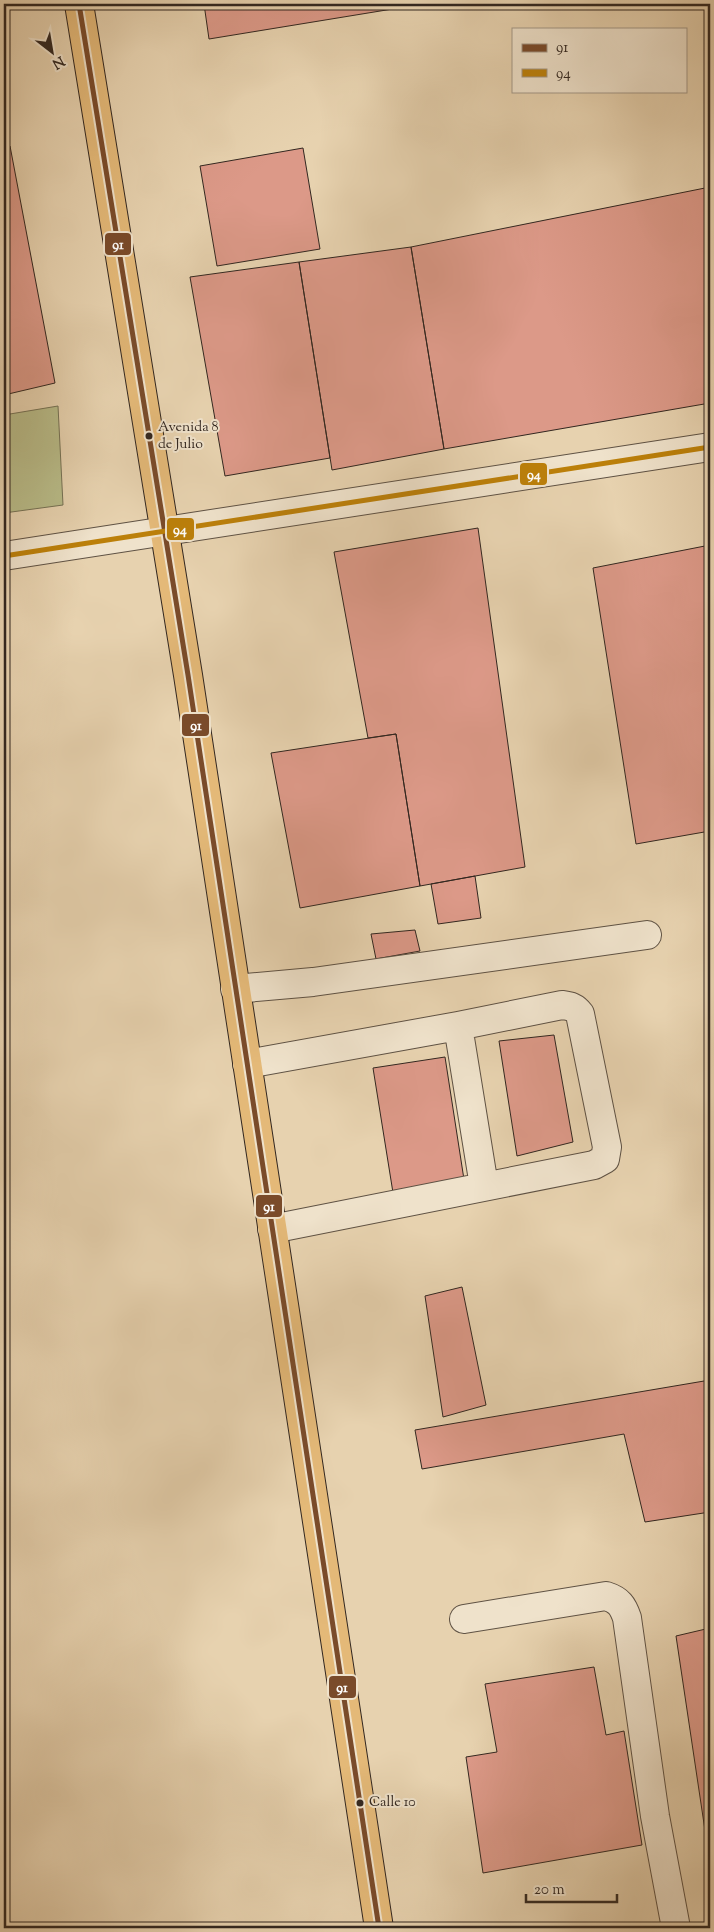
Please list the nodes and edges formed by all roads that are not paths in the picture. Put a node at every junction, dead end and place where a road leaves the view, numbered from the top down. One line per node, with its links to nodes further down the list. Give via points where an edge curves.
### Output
1 (79, 4): 3 (main road)
2 (710, 447): 3 (street)
3 (165, 531): 4 (street); 6 (main road)
4 (4, 556)
5 (647, 935): 6 (street, via 313,982)
6 (235, 989): 8 (main road)
7 (458, 1026): 8 (street); 9 (street); 9 (street, via 562,1006 576,1008 582,1022 607,1147 605,1159 600,1164)
8 (247, 1064): 10 (main road)
9 (484, 1186): 10 (street)
10 (272, 1229): 12 (main road)
11 (464, 1619): 13 (street, via 606,1596 616,1599 623,1607)
12 (379, 1928)
13 (676, 1928)

